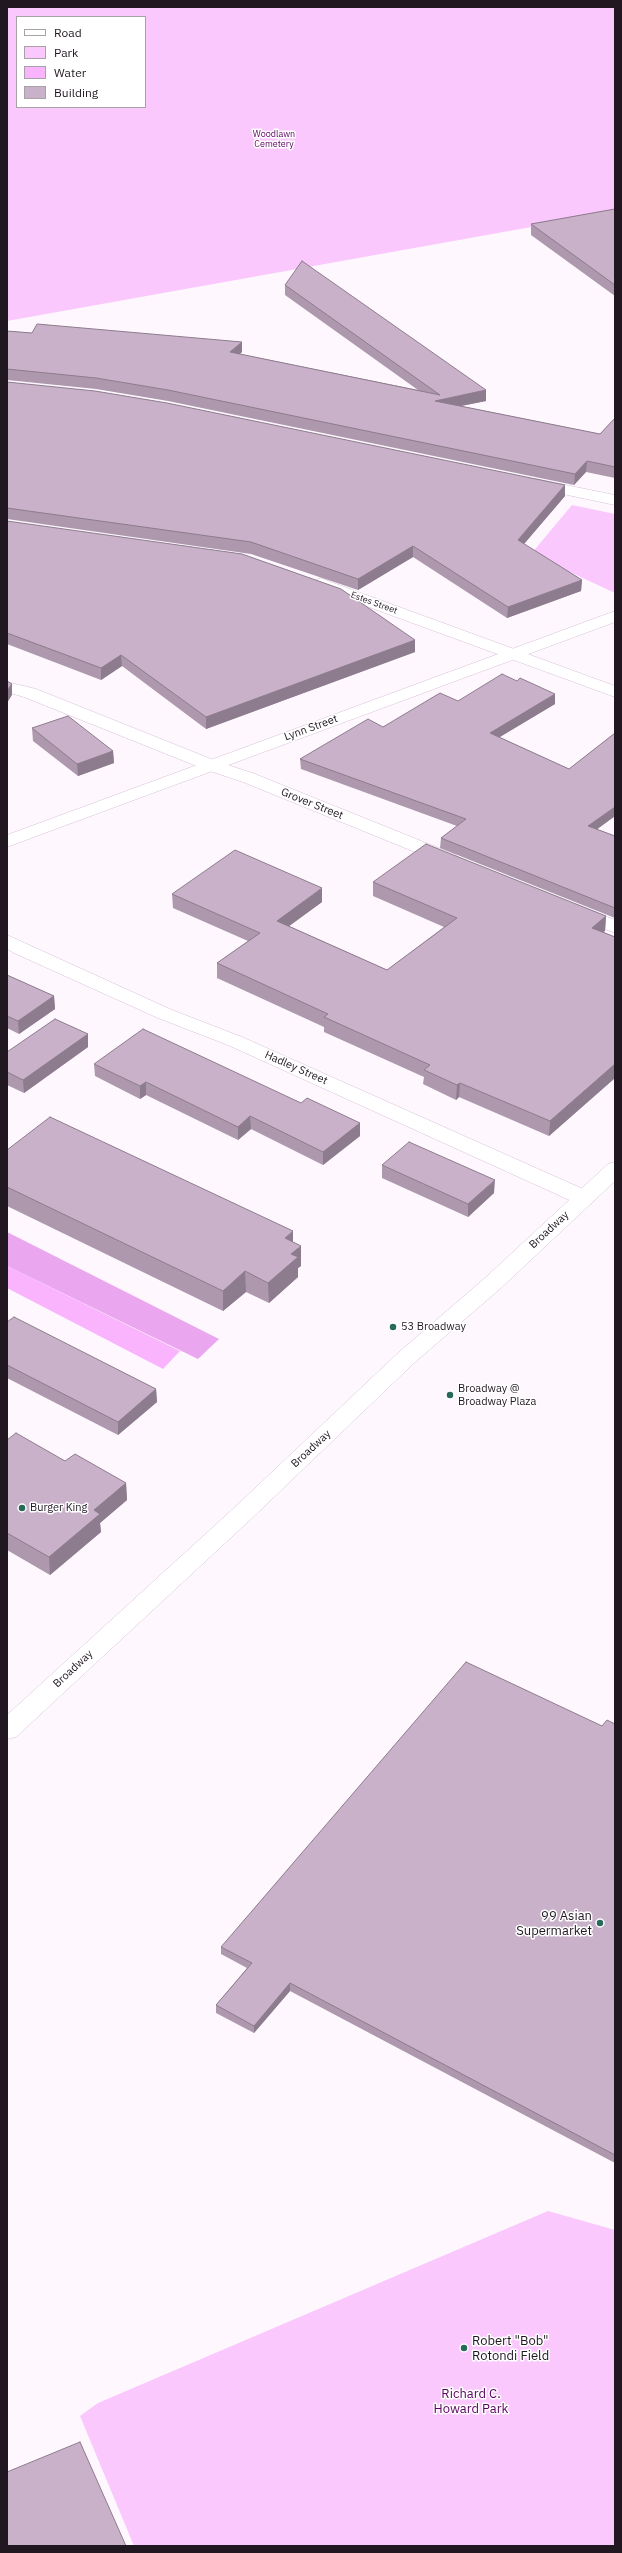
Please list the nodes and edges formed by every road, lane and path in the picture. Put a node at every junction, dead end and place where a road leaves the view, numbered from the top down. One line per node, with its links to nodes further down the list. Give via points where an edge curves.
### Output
1 (523, 481): 2 (street)
2 (615, 500)
3 (306, 578): 5 (street, Estes Street)
4 (615, 616): 5 (street, Lynn Street)
5 (513, 653): 7 (street, Estes Street); 8 (street, Lynn Street)
6 (7, 687): 8 (street, Grover Street, via 30,693)
7 (615, 692)
8 (210, 765): 9 (street, Lynn Street); 10 (street, Grover Street, via 249,778)
9 (7, 841)
10 (468, 867)
11 (564, 906): 12 (street)
12 (615, 927)
13 (7, 940): 15 (street, Hadley Street, via 21,949 165,1014 235,1041)
14 (615, 1169): 15 (street, Broadway)
15 (584, 1198): 16 (street, Broadway, via 493,1283 406,1358 242,1514)
16 (7, 1730)

